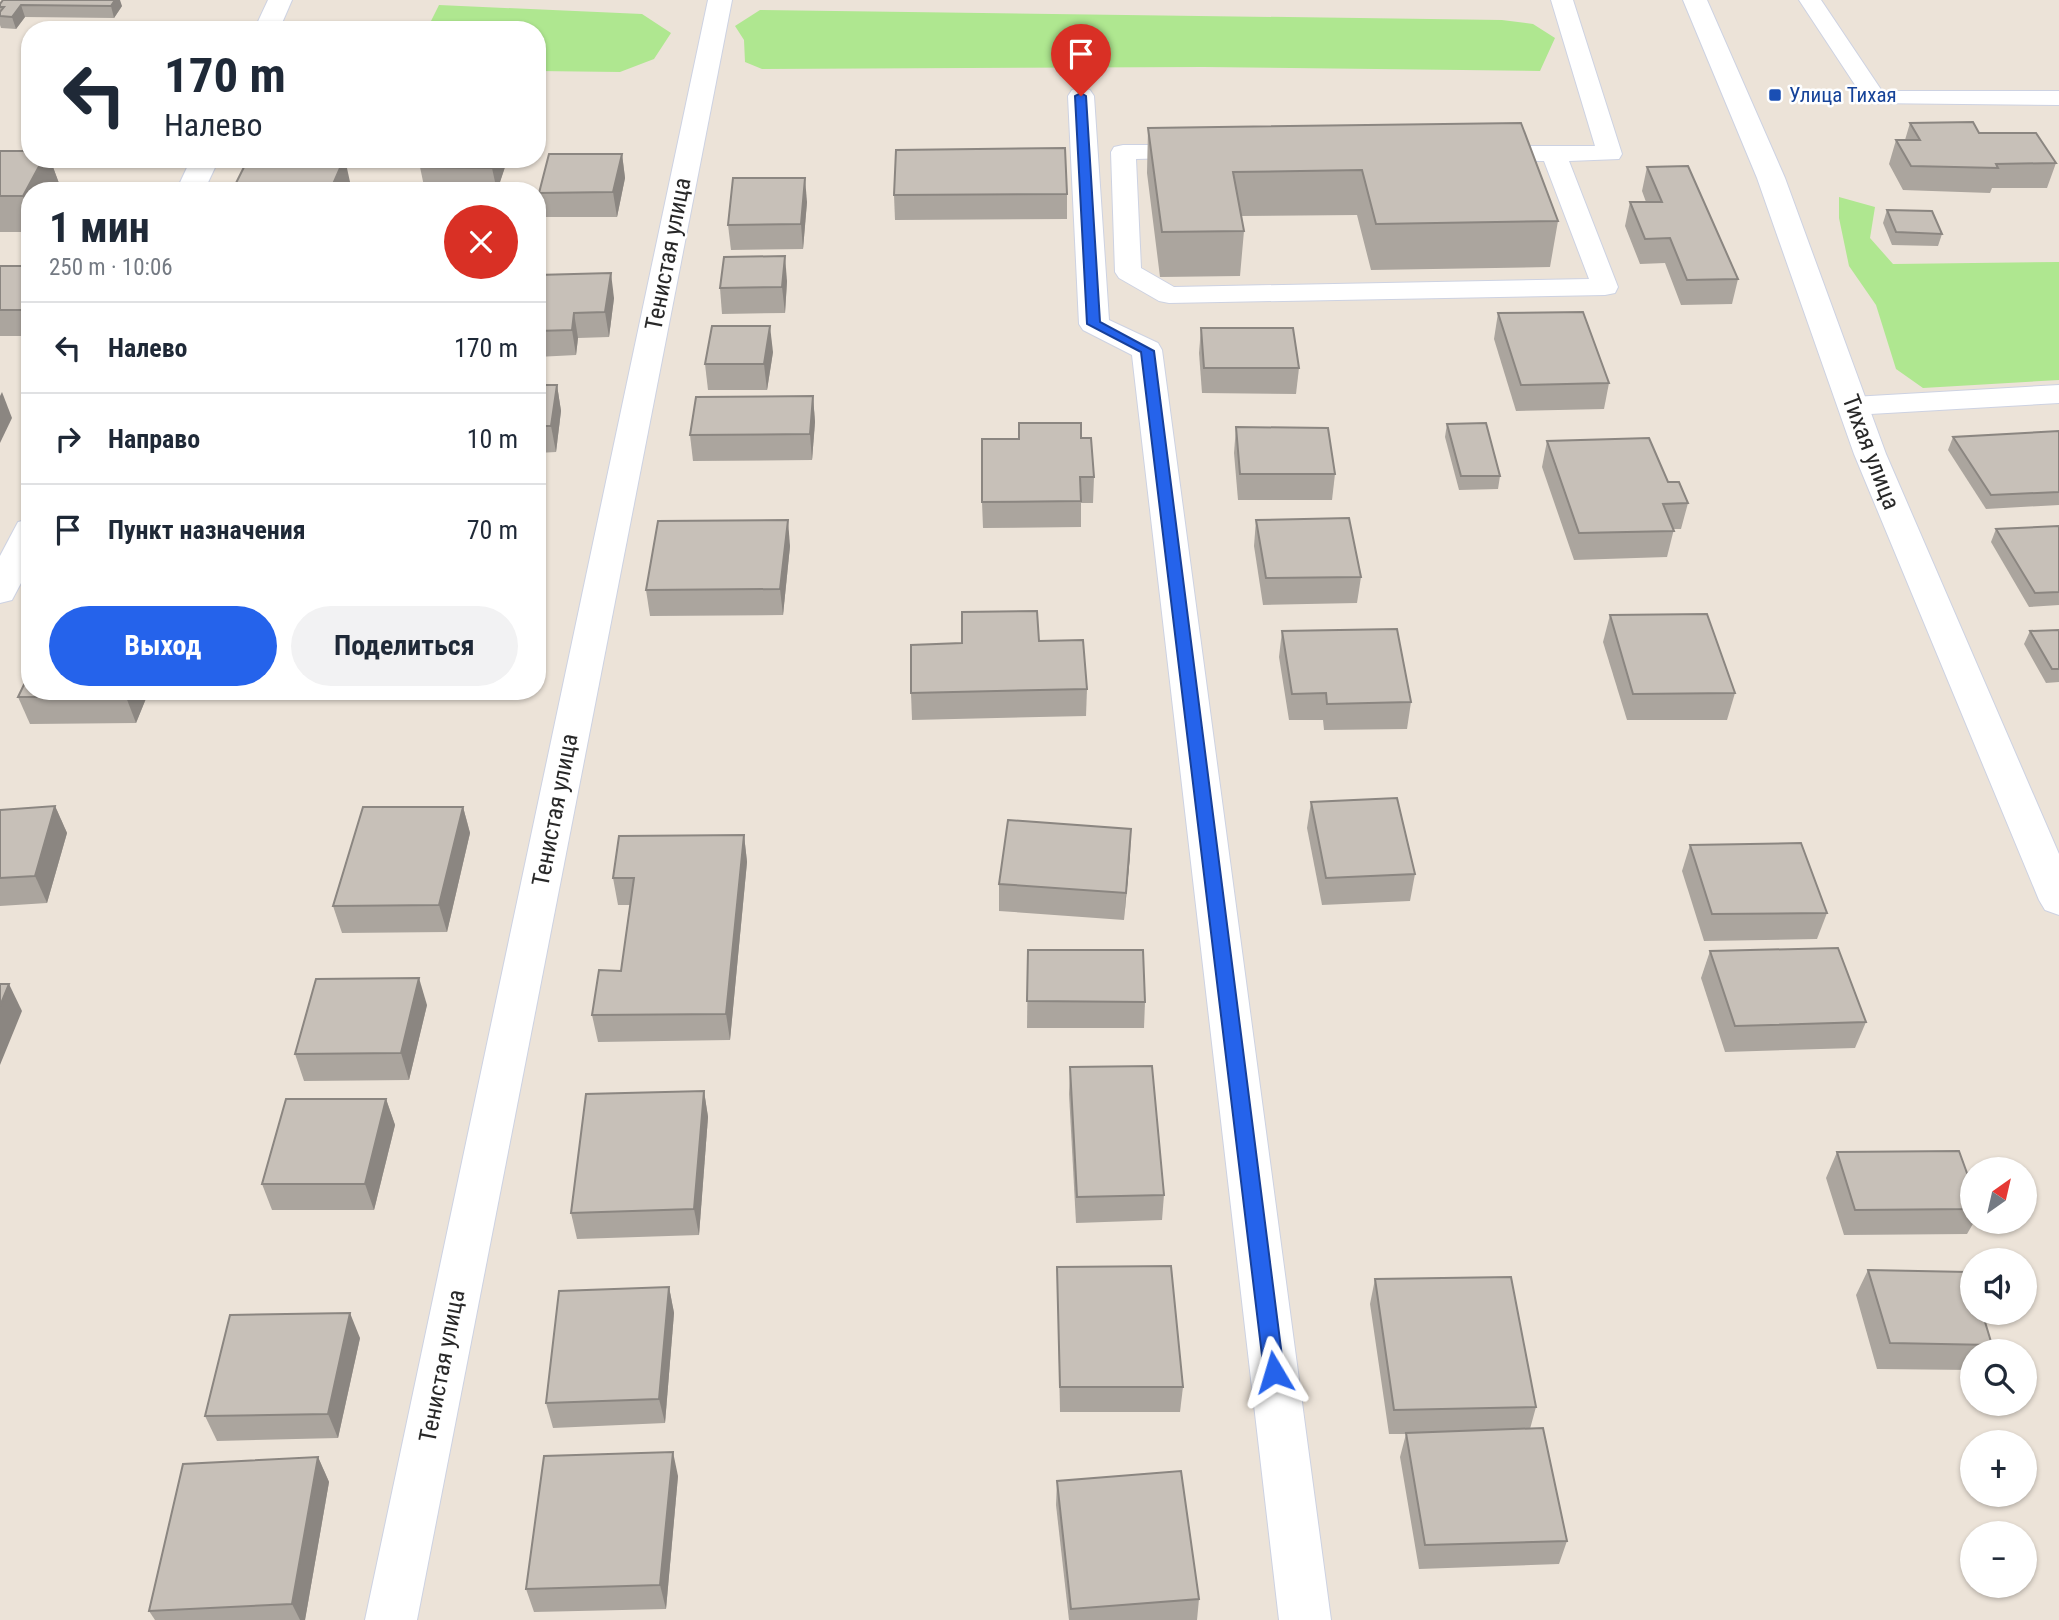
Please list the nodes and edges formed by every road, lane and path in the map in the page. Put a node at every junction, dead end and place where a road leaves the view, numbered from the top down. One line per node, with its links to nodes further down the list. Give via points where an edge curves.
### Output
1 (280, 0): 6 (street)
2 (719, 0): 17 (street, Тенистая улица)
3 (1562, 0): 11 (lane, via 1610,154)
4 (1695, 0): 13 (street, Тихая улица, via 1771,177)
5 (1810, 0): 8 (lane, via 1875,98)
6 (270, 21)
7 (1081, 96): 18 (street, via 1094,324 1147,351)
8 (2059, 98)
9 (1220, 152): 11 (lane, via 1122,152 1128,272 1169,295 1605,287)
10 (1456, 153): 11 (lane)
11 (1553, 153)
12 (2059, 394): 13 (lane)
13 (1853, 406): 16 (street, Тихая улица)
14 (21, 548): 15 (street)
15 (0, 592)
16 (2059, 900)
17 (391, 1620)
18 (1305, 1620)

